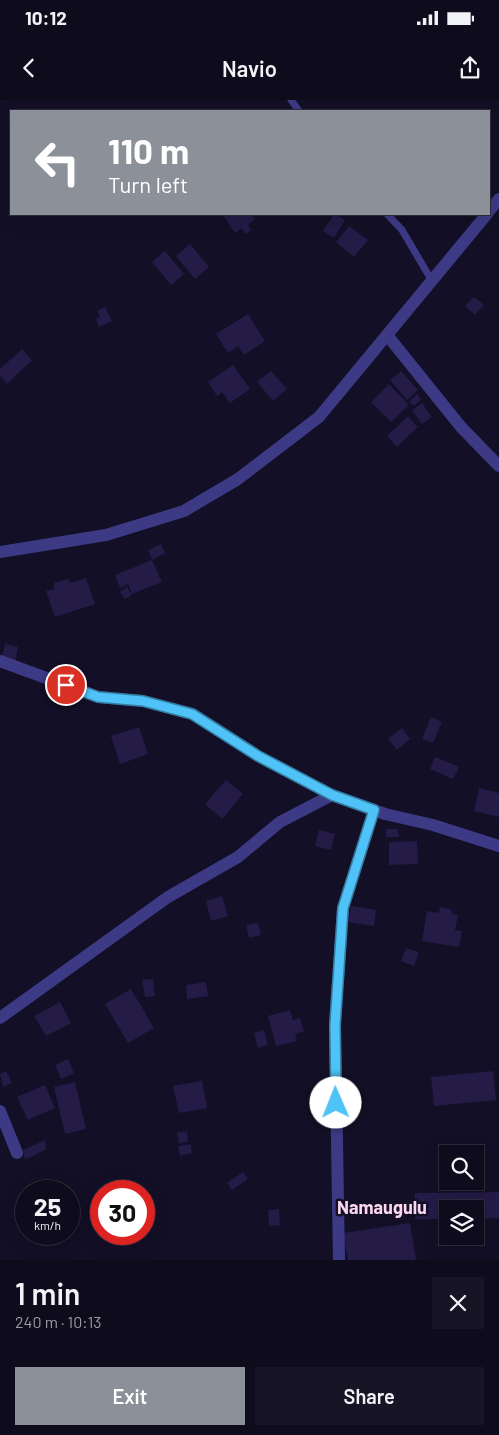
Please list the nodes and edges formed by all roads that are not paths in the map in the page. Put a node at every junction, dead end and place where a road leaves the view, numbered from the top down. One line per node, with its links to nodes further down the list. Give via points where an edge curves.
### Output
1 (499, 199): 2 (street)
2 (490, 210)
3 (388, 215): 5 (lane, via 402,230)
4 (486, 215): 5 (street)
5 (432, 281): 6 (street)
6 (387, 335): 7 (street, via 461,427); 8 (street, via 319,417 238,479 184,511 106,535)
7 (499, 466)
8 (0, 552)
9 (0, 661): 10 (street, via 98,697 143,701 192,714 258,756)
10 (332, 795): 11 (street); 13 (street, via 280,822 238,856 168,897)
11 (374, 810): 12 (street); 16 (street, via 342,918 335,1025)
12 (499, 846)
13 (0, 1018)
14 (0, 1111): 15 (street)
15 (17, 1153)
16 (339, 1260)

